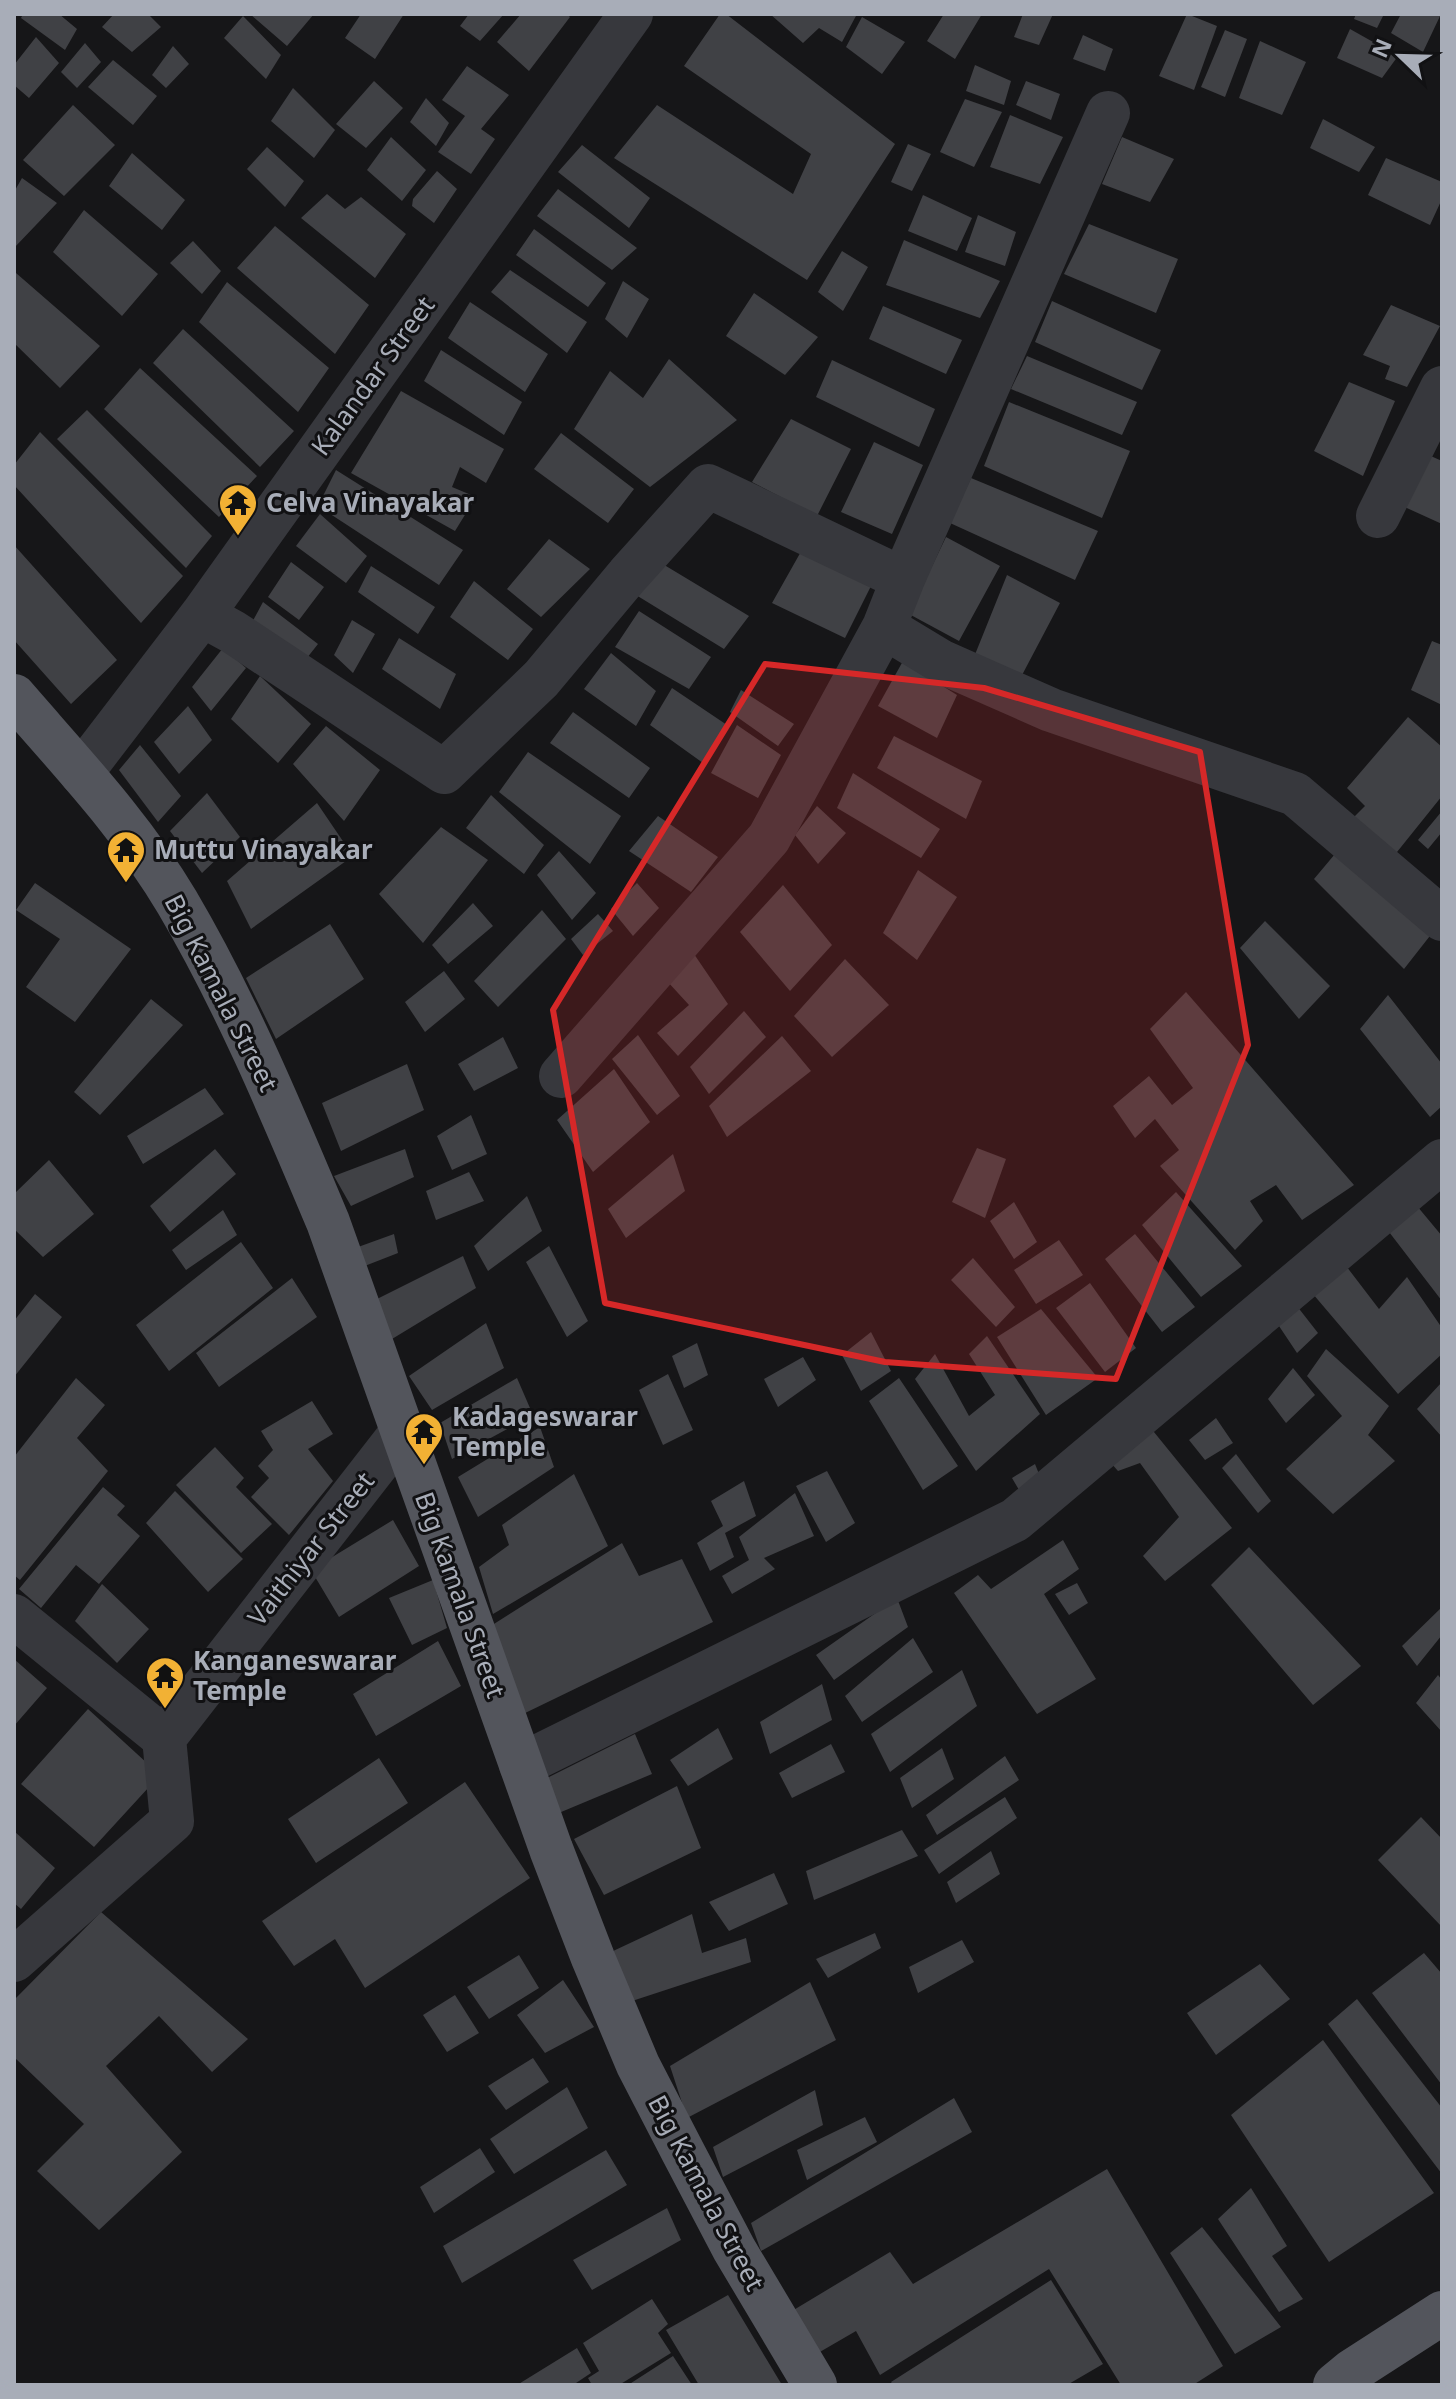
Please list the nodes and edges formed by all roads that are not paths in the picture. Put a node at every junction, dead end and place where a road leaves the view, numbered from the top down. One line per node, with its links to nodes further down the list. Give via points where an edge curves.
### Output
1 (631, 14): 6 (street, Kalandar Street)
2 (1108, 113): 5 (street)
3 (1442, 388): 4 (street)
4 (1378, 516)
5 (903, 579): 6 (street, via 708,486 541,679 444,772); 7 (street)
6 (202, 615): 9 (street, Kalandar Street)
7 (884, 627): 10 (street, via 942,662 1051,710 1295,794); 11 (street, via 769,838)
8 (14, 696): 9 (main road, Big Kamala Street)
9 (81, 773): 13 (main road, Big Kamala Street, via 177,901 227,998 328,1222)
10 (1442, 919)
11 (561, 1076)
12 (1442, 1161): 16 (street, via 1015,1520)
13 (402, 1432): 15 (street, Vaithiyar Street); 16 (main road, Big Kamala Street)
14 (14, 1616): 15 (street)
15 (164, 1738): 17 (street, via 172,1821)
16 (521, 1765): 20 (main road, Big Kamala Street, via 638,2065 734,2249)
17 (14, 1960)
18 (1442, 2313): 19 (main road)
19 (1349, 2380)
20 (815, 2385)

